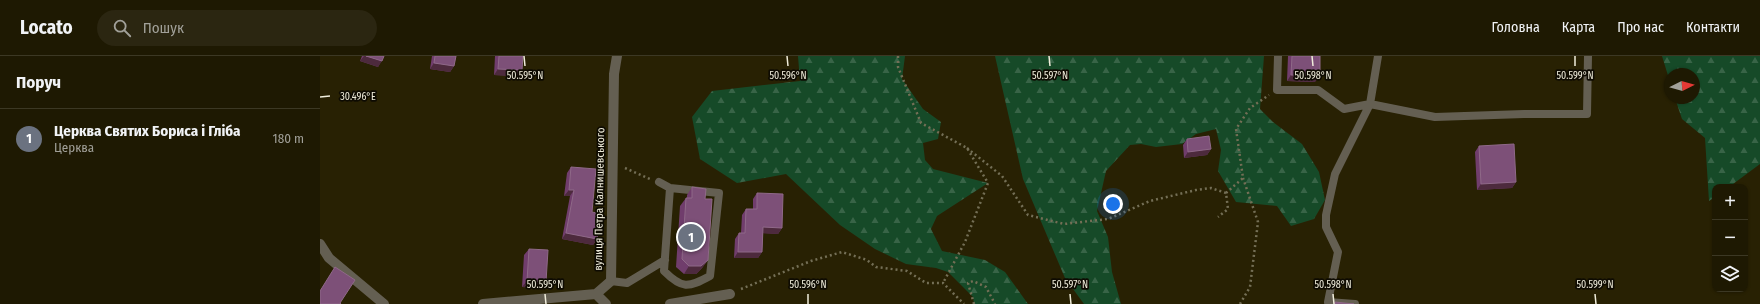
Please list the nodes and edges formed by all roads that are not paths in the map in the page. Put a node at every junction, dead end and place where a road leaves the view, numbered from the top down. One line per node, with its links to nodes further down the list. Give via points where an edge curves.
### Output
1 (617, 56): 10 (street, вулиця Петра Калнишевського, via 611,164)
2 (1278, 56): 5 (lane, via 1276,90 1318,90 1344,110)
3 (1378, 56): 5 (lane)
4 (1588, 56): 5 (lane, via 1587,114 1435,117)
5 (1370, 104): 13 (lane, via 1333,180 1326,227 1338,252)
6 (659, 182): 7 (lane)
7 (670, 188): 9 (lane); 9 (lane, via 719,193 710,276 694,285 676,283 664,271)
8 (320, 244): 14 (street, via 329,258)
9 (665, 260): 10 (lane, via 627,284)
10 (610, 281): 11 (street, вулиця Петра Калнишевського)
11 (596, 294): 15 (street); 16 (street)
12 (730, 294): 17 (street)
13 (1328, 303): 18 (lane)
14 (384, 304)
15 (483, 304)
16 (606, 304)
17 (670, 304)
18 (1355, 304)

